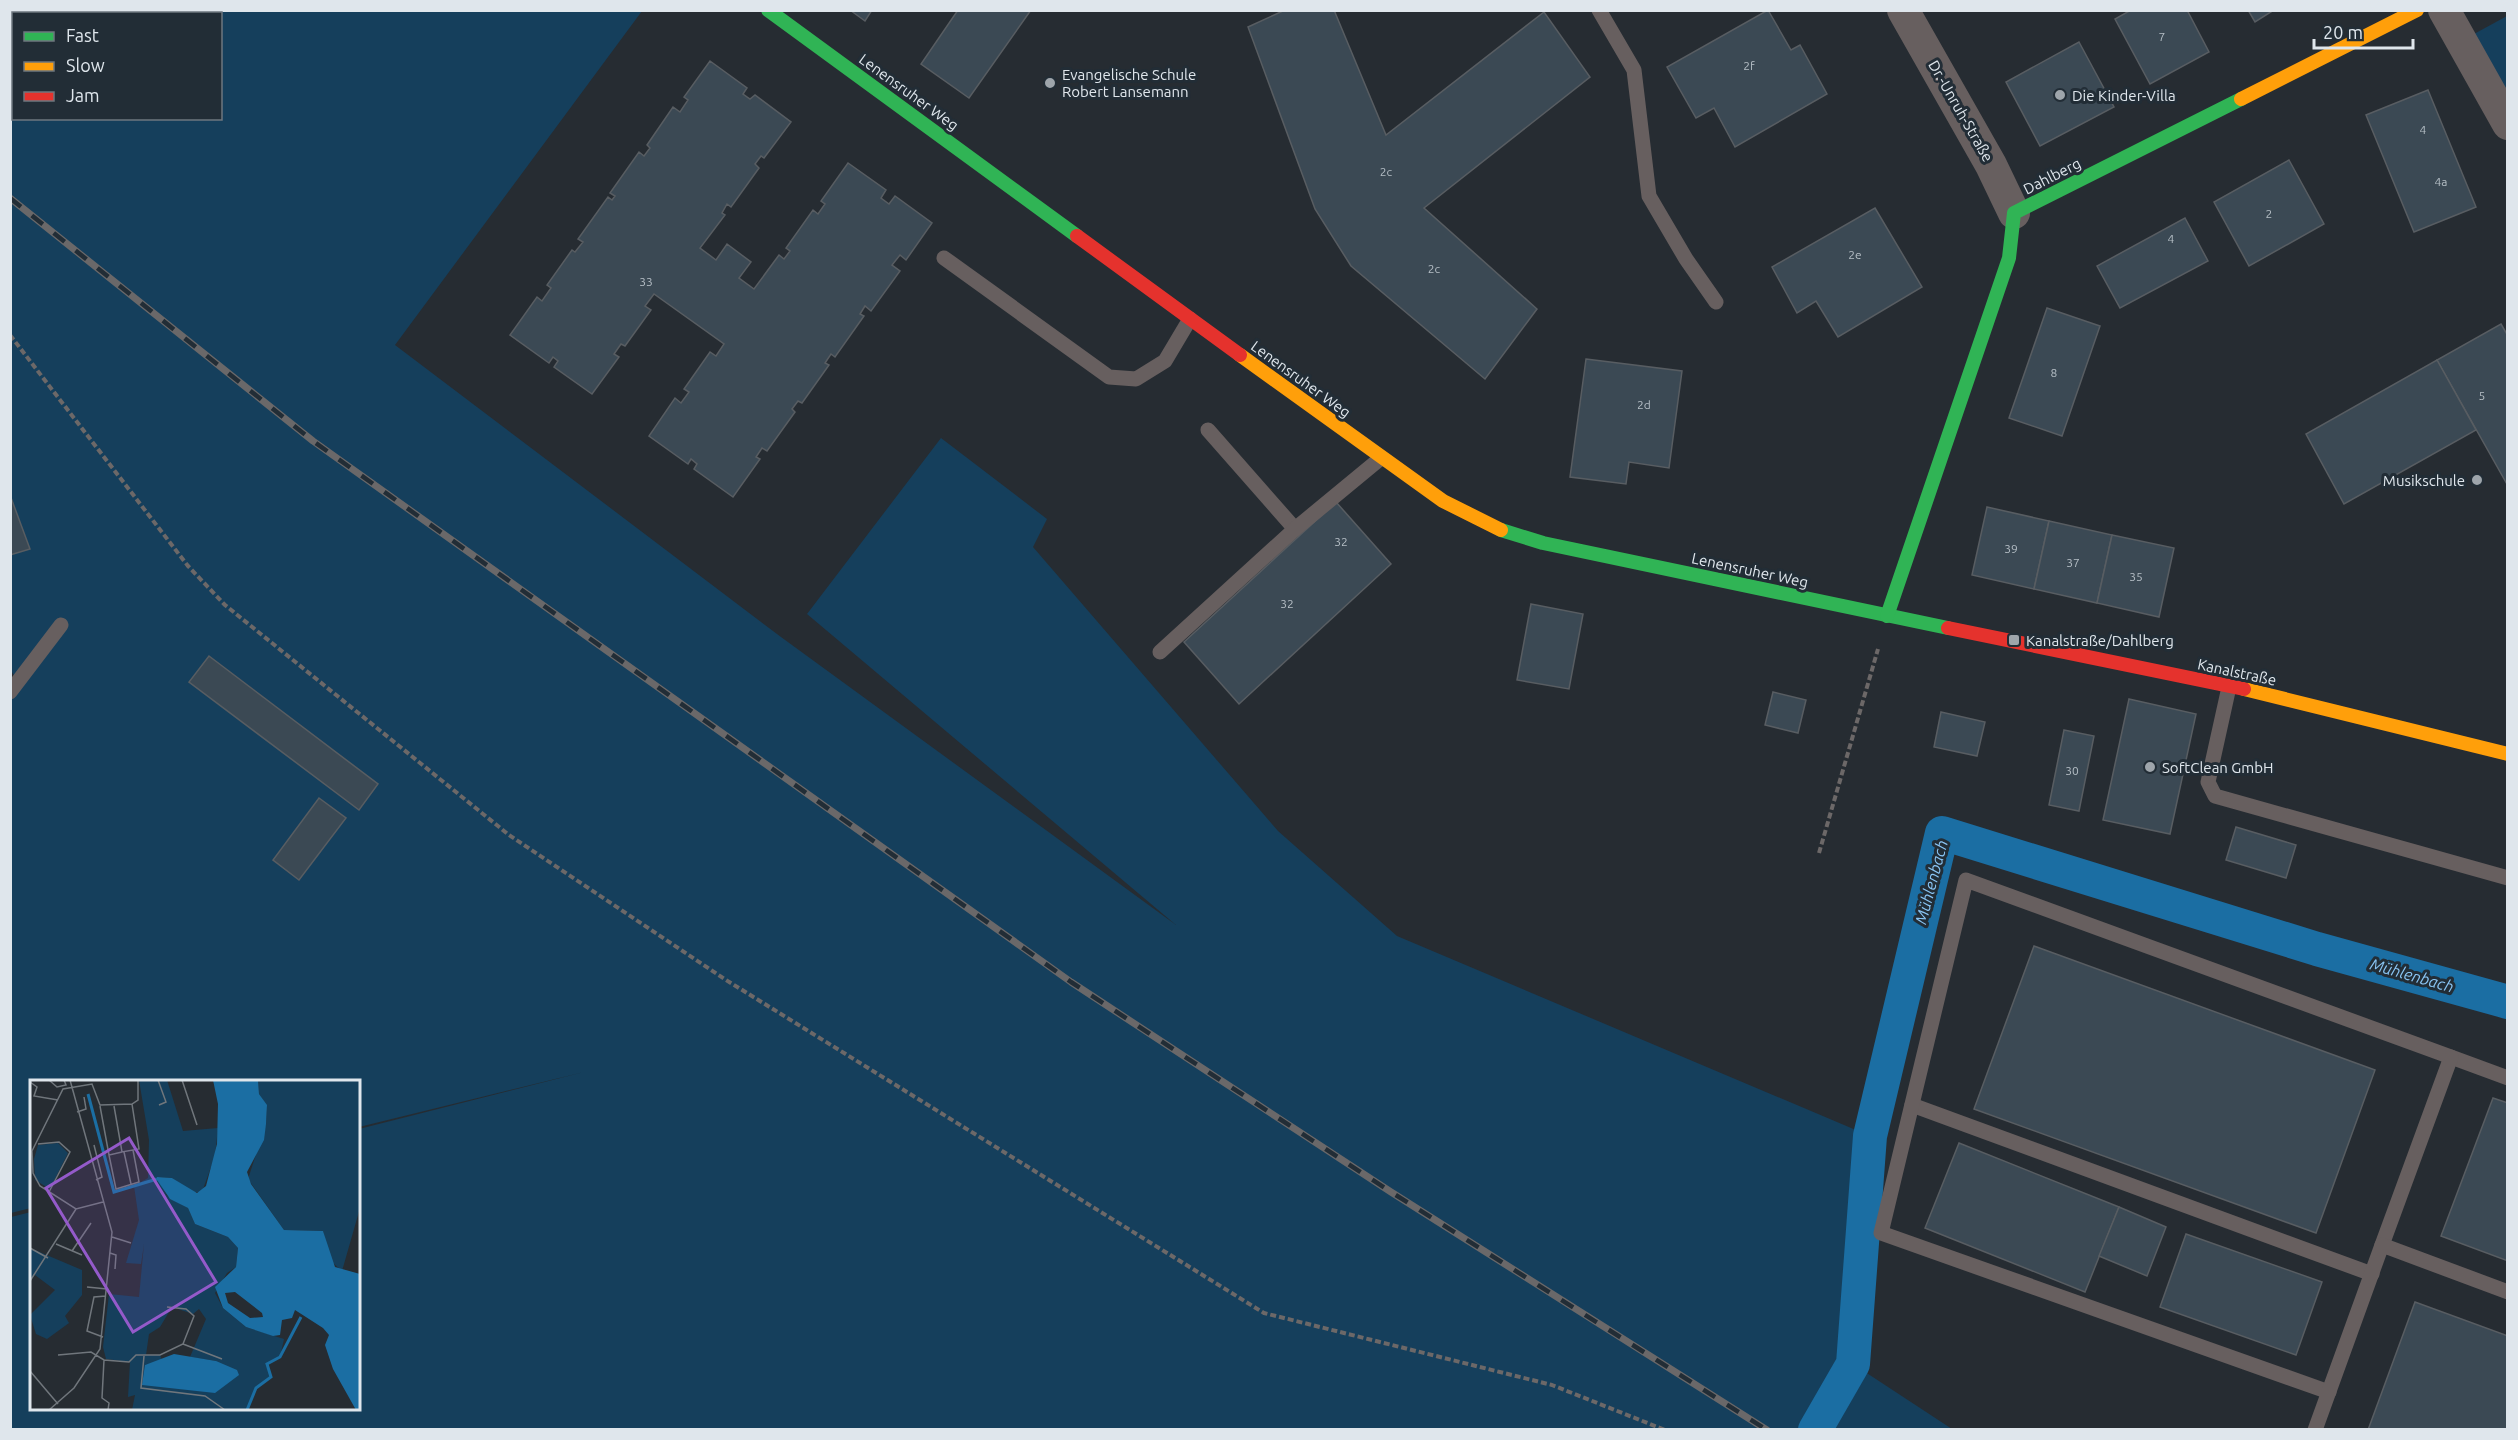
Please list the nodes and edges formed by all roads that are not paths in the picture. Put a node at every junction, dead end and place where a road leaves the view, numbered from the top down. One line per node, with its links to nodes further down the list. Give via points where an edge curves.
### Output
1 (768, 10): 10 (street, Lenensruher Weg)
2 (1599, 10): 9 (lane, via 1634,70 1649,196)
3 (1903, 10): 7 (street, Dr.-Unruh-Straße, via 1992,165)
4 (2417, 10): 7 (street, Dahlberg)
5 (2444, 10): 6 (street)
6 (2508, 124)
7 (2014, 213): 14 (street, Dahlberg, via 2008,258)
8 (944, 258): 10 (lane, via 1109,376 1136,379 1165,361)
9 (1716, 302)
10 (1190, 318): 12 (street, Lenensruher Weg)
11 (1208, 430): 13 (lane)
12 (1381, 458): 13 (lane); 14 (street, Lenensruher Weg, via 1443,501 1482,522 1543,543)
13 (1295, 529): 16 (lane)
14 (1887, 616): 17 (street, Kanalstraße)
15 (61, 625): 18 (lane)
16 (1160, 652)
17 (2229, 687): 19 (street, Kanalstraße, via 2392,723); 20 (lane, via 2208,782 2215,796)
18 (10, 692)
19 (2508, 754)
20 (2508, 878)
21 (2451, 1057): 22 (lane); 23 (lane, via 1966,880); 24 (lane)
22 (2508, 1078)
23 (1912, 1105): 25 (lane); 27 (lane, via 1881,1233)
24 (2382, 1245): 25 (lane); 26 (lane)
25 (2372, 1274): 27 (lane)
26 (2508, 1292)
27 (2328, 1392): 28 (lane)
28 (2315, 1430)

